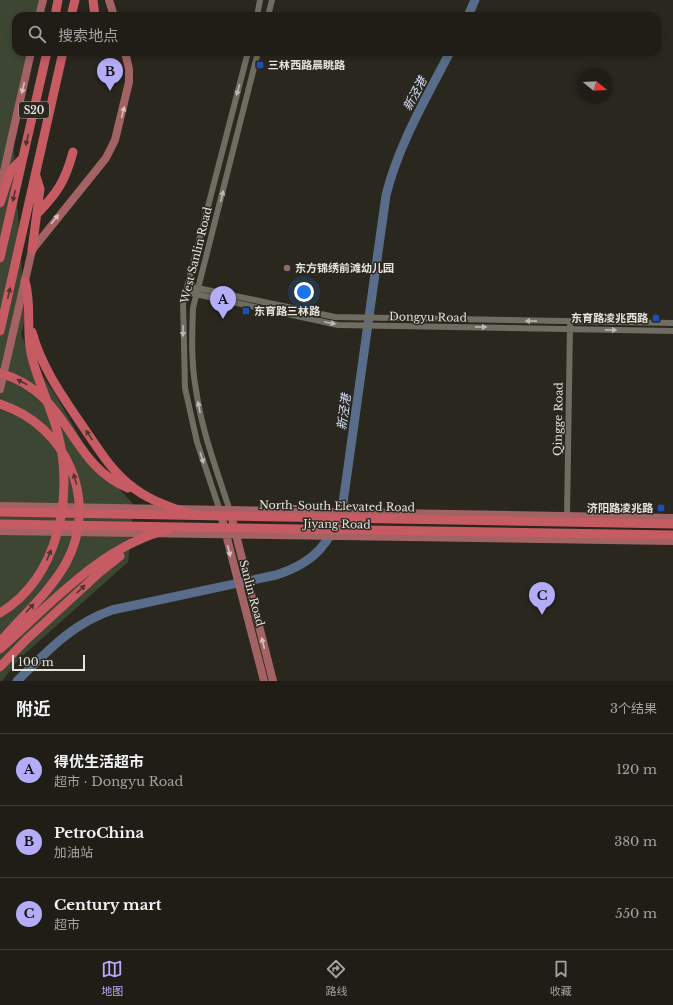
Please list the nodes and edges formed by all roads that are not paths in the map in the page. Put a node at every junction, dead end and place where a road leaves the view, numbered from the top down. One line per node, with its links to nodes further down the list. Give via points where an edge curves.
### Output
1 (42, 0): 8 (main road)
2 (58, 0): 9 (highway)
3 (75, 0): 10 (highway)
4 (93, 0): 11 (highway)
5 (109, 0): 12 (main road)
6 (260, 0): 13 (street)
7 (272, 0): 14 (street)
8 (40, 12)
9 (56, 12)
10 (72, 12)
11 (94, 12)
12 (113, 12)
13 (258, 12)
14 (269, 12)
15 (30, 56): 24 (main road, one-way to 24)
16 (46, 56): 22 (highway, S20, one-way to 22)
17 (62, 56): 23 (highway, S20)
18 (126, 56): 27 (main road, one-way to 18, via 111,149 119,129 129,82)
19 (247, 56): 30 (street, West Sanlin Road, one-way to 30)
20 (257, 56): 31 (street, West Sanlin Road, one-way to 20)
21 (73, 152): 26 (highway, via 58,192)
22 (23, 158): 25 (highway, via 12,170); 28 (highway, S20, one-way to 28)
23 (35, 175): 26 (highway, via 40,189); 36 (highway, S20, one-way to 23)
24 (0, 189)
25 (0, 203)
26 (37, 214): 27 (highway)
27 (32, 250): 29 (main road)
28 (0, 258)
29 (25, 281): 32 (highway); 39 (main road)
30 (187, 289): 31 (street, Dongyu Road); 43 (street, West Sanlin Road, one-way to 43, via 183,303 185,388 197,442)
31 (197, 291): 33 (street, Dongyu Road, one-way to 31, via 335,317); 35 (street, Dongyu Road, one-way to 35, via 338,325); 44 (street, West Sanlin Road, one-way to 31, via 201,420 195,389 192,349 193,308)
32 (28, 314): 41 (highway, one-way to 32, via 121,477 104,456 66,402 44,365); 58 (highway, one-way to 32, via 36,580 56,536 63,504 64,480 60,444 31,355)
33 (570, 322): 34 (street, Dongyu Road); 35 (street, Qingge Road)
34 (673, 323)
35 (570, 329): 37 (street, Dongyu Road, one-way to 37); 47 (street, Qingge Road)
36 (0, 331)
37 (673, 331)
38 (0, 373): 41 (highway, one-way to 38, via 107,476 93,463 44,396 23,382)
39 (0, 389)
40 (0, 404): 59 (highway, one-way to 40, via 65,564 76,535 79,503 77,485 71,468 56,441 33,419)
41 (137, 491): 46 (highway)
42 (0, 506): 43 (main road, Jiyang Road)
43 (220, 511): 44 (main road, Jiyang Road); 54 (main road, Sanlin Road)
44 (230, 511): 47 (main road, Jiyang Road); 55 (main road, Sanlin Road)
45 (0, 512): 46 (highway, North-South Elevated Road)
46 (194, 516): 50 (highway, North-South Elevated Road)
47 (567, 516): 48 (main road, Jiyang Road)
48 (673, 518)
49 (0, 524): 51 (highway)
50 (673, 524)
51 (185, 526): 53 (highway); 56 (highway)
52 (0, 530): 54 (main road, Jiyang Road)
53 (158, 533): 60 (highway, via 135,542 96,566); 61 (highway, one-way to 53, via 100,572 128,550)
54 (226, 533): 55 (main road, Jiyang Road); 62 (main road, Sanlin Road, one-way to 62)
55 (236, 534): 57 (main road, Jiyang Road); 63 (main road, Sanlin Road, one-way to 55)
56 (673, 535)
57 (673, 541)
58 (0, 613)
59 (2, 640)
60 (0, 649)
61 (1, 666)
62 (264, 681)
63 (273, 681)

